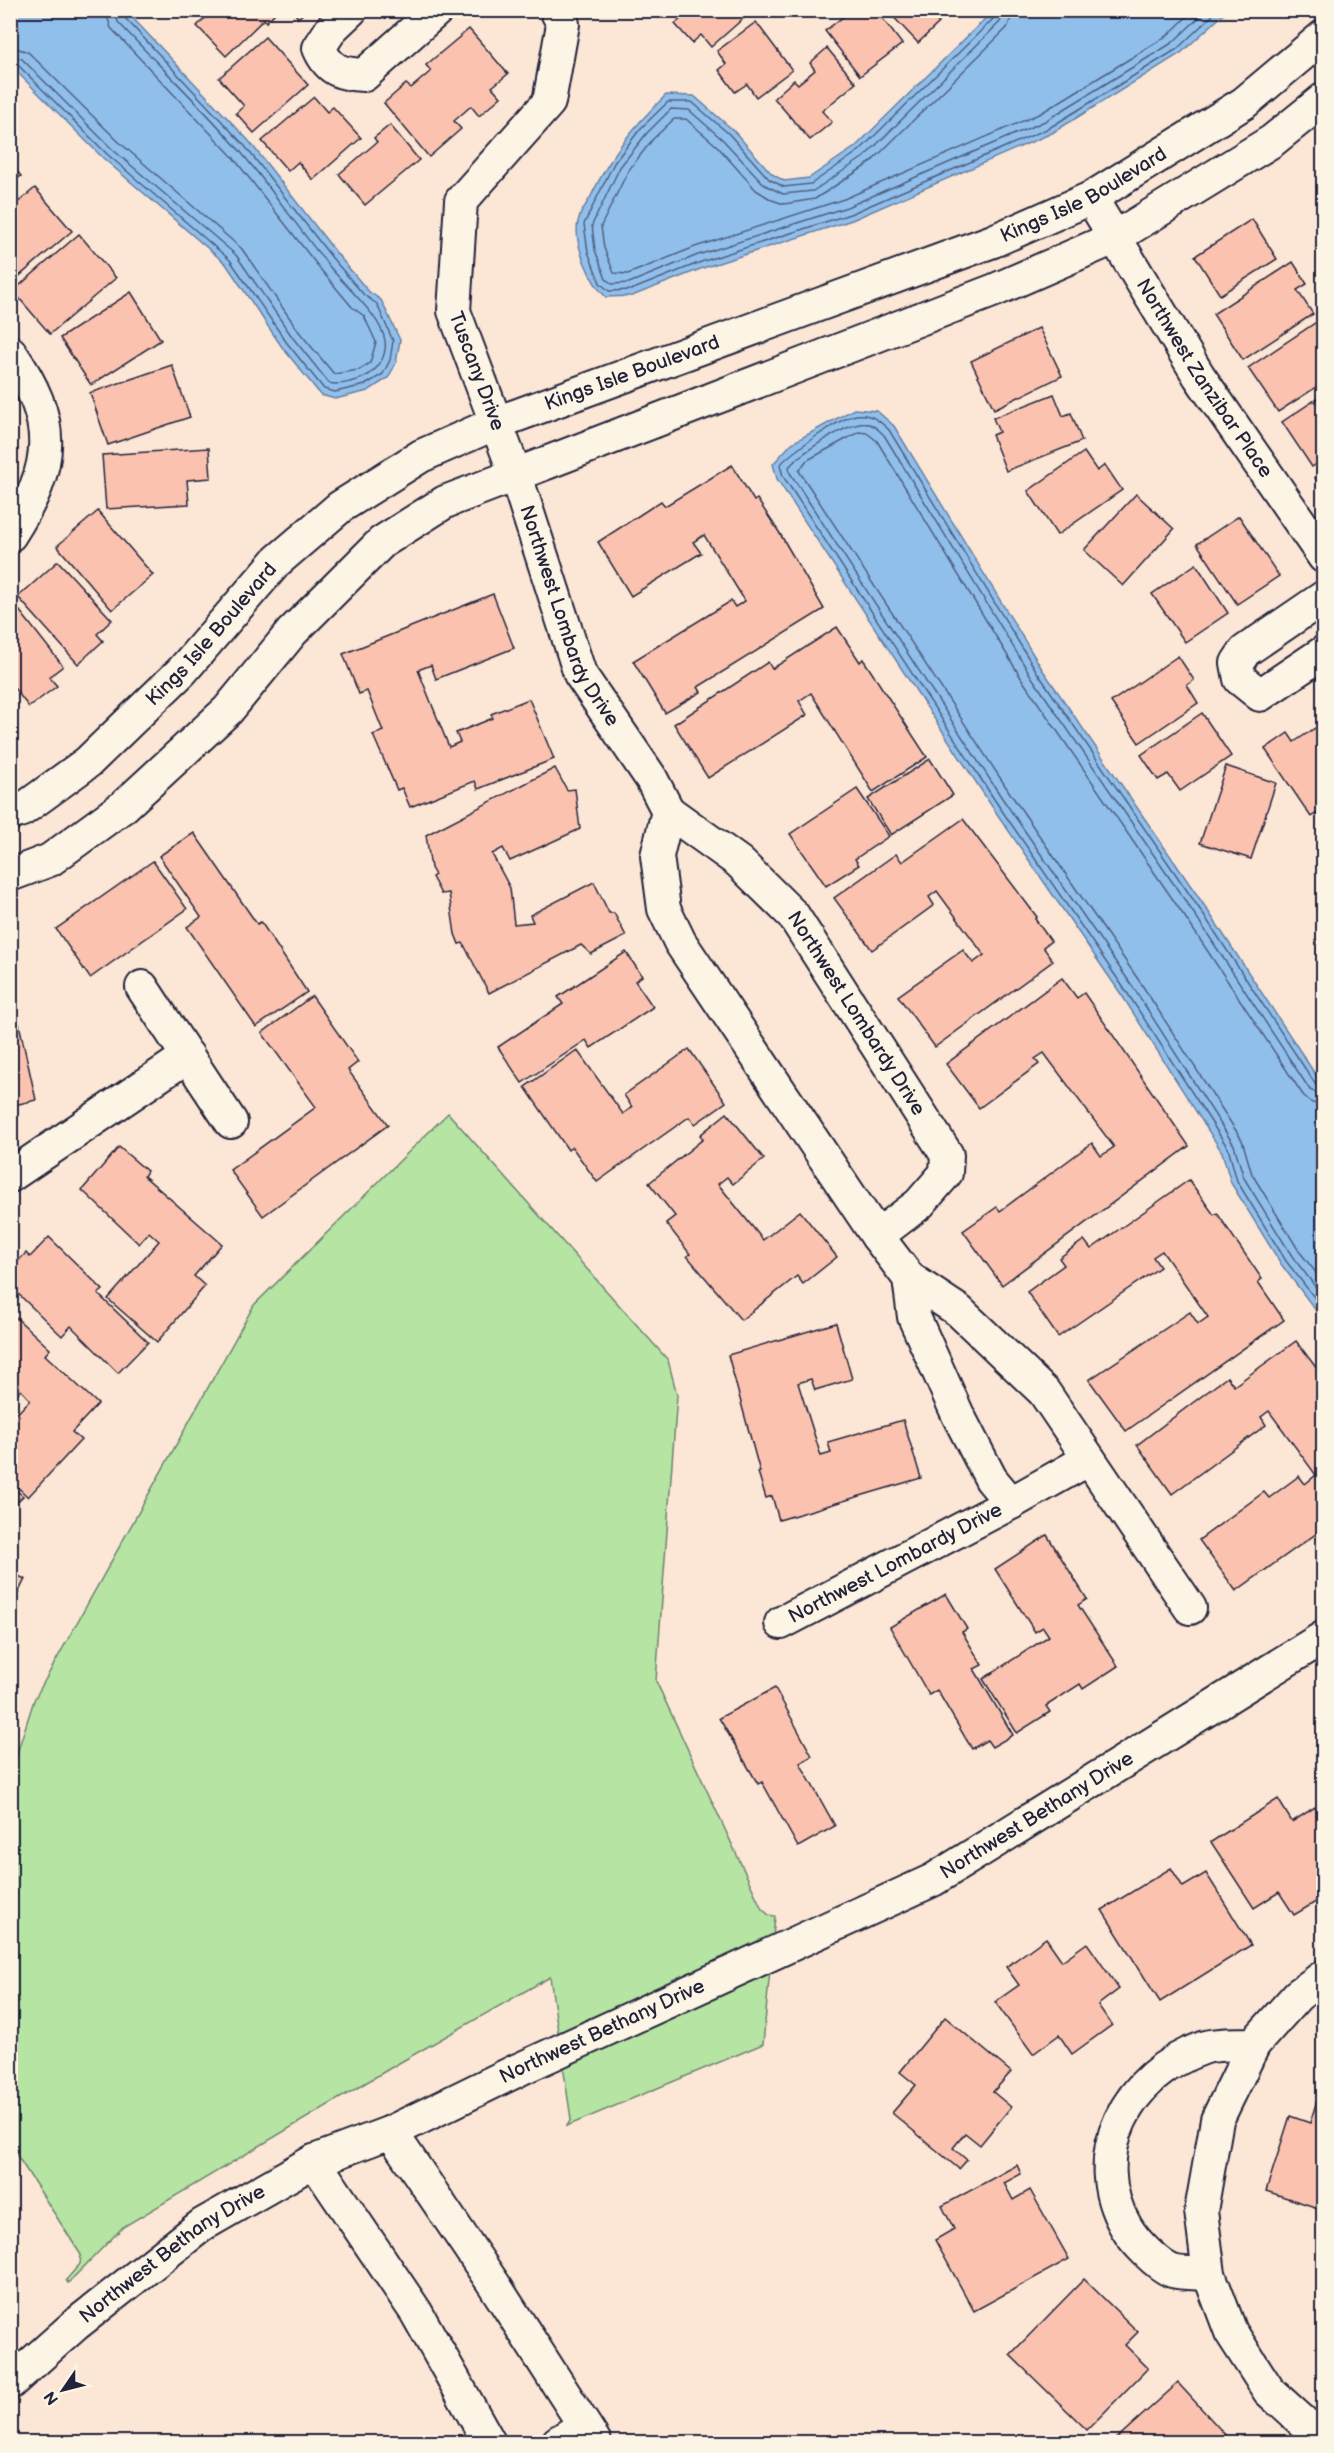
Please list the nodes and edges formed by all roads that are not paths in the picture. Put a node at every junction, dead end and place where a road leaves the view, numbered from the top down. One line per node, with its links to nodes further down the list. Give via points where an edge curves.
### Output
1 (351, 10): 2 (street, via 319,48 323,57 343,74 364,75)
2 (437, 10)
3 (556, 10): 9 (street, Tuscany Drive, via 563,24 549,102 461,201 454,311)
4 (1323, 36): 6 (street, Kings Isle Boulevard, via 1244,103)
5 (1323, 99): 7 (street, via 1272,141)
6 (1091, 198): 7 (street, Northwest Zanzibar Place); 9 (street, Kings Isle Boulevard, via 993,241)
7 (1114, 238): 10 (street, via 995,290); 12 (street, Northwest Zanzibar Place, via 1199,376)
8 (10, 352): 11 (street, via 37,395 46,432 44,464 37,488)
9 (496, 423): 10 (street, Tuscany Drive); 16 (street, Kings Isle Boulevard, via 421,456 340,507 277,561 182,670 88,762 22,810)
10 (516, 476): 15 (street, Northwest Lombardy Drive, via 580,674 651,778); 17 (street, via 444,502 382,542 292,632 228,710 124,806 50,860)
11 (10, 535)
12 (1323, 557)
13 (1323, 597): 14 (street, via 1245,651 1237,663 1240,679 1260,695)
14 (1323, 652)
15 (668, 811): 22 (street, Northwest Lombardy Drive, via 657,856 664,909 687,952); 22 (street, Northwest Lombardy Drive, via 739,862 793,915 947,1155 946,1173 920,1204)
16 (10, 814)
17 (10, 875)
18 (142, 987): 19 (street)
19 (188, 1056): 20 (street); 21 (street)
20 (231, 1122)
21 (10, 1176)
22 (877, 1236): 23 (street, Northwest Lombardy Drive)
23 (909, 1278): 24 (street, Northwest Lombardy Drive, via 959,1311 1044,1392); 25 (street, Northwest Lombardy Drive, via 914,1317 958,1415 991,1479)
24 (1089, 1459): 25 (street, Northwest Lombardy Drive); 26 (street, Northwest Lombardy Drive)
25 (1011, 1503): 28 (street, Northwest Lombardy Drive)
26 (1190, 1608)
27 (1323, 1622): 30 (street, Northwest Bethany Drive)
28 (781, 1623)
29 (1323, 1637): 30 (street, Northwest Bethany Drive)
30 (1213, 1703): 33 (street, Northwest Bethany Drive, via 933,1880)
31 (1323, 1976): 32 (street, via 1299,1995)
32 (1254, 2044): 35 (street, via 1217,2120 1201,2211); 35 (street, via 1204,2047 1141,2086 1116,2126 1109,2160 1114,2206 1135,2242 1171,2271)
33 (391, 2132): 34 (street, Northwest Bethany Drive); 37 (street)
34 (314, 2162): 36 (street, Northwest Bethany Drive, via 202,2225 75,2325); 39 (street, via 416,2312)
35 (1209, 2274): 38 (street, via 1231,2332 1269,2391)
36 (10, 2383)
37 (590, 2434): 40 (street)
38 (1323, 2441)
39 (489, 2442)
40 (558, 2442)

